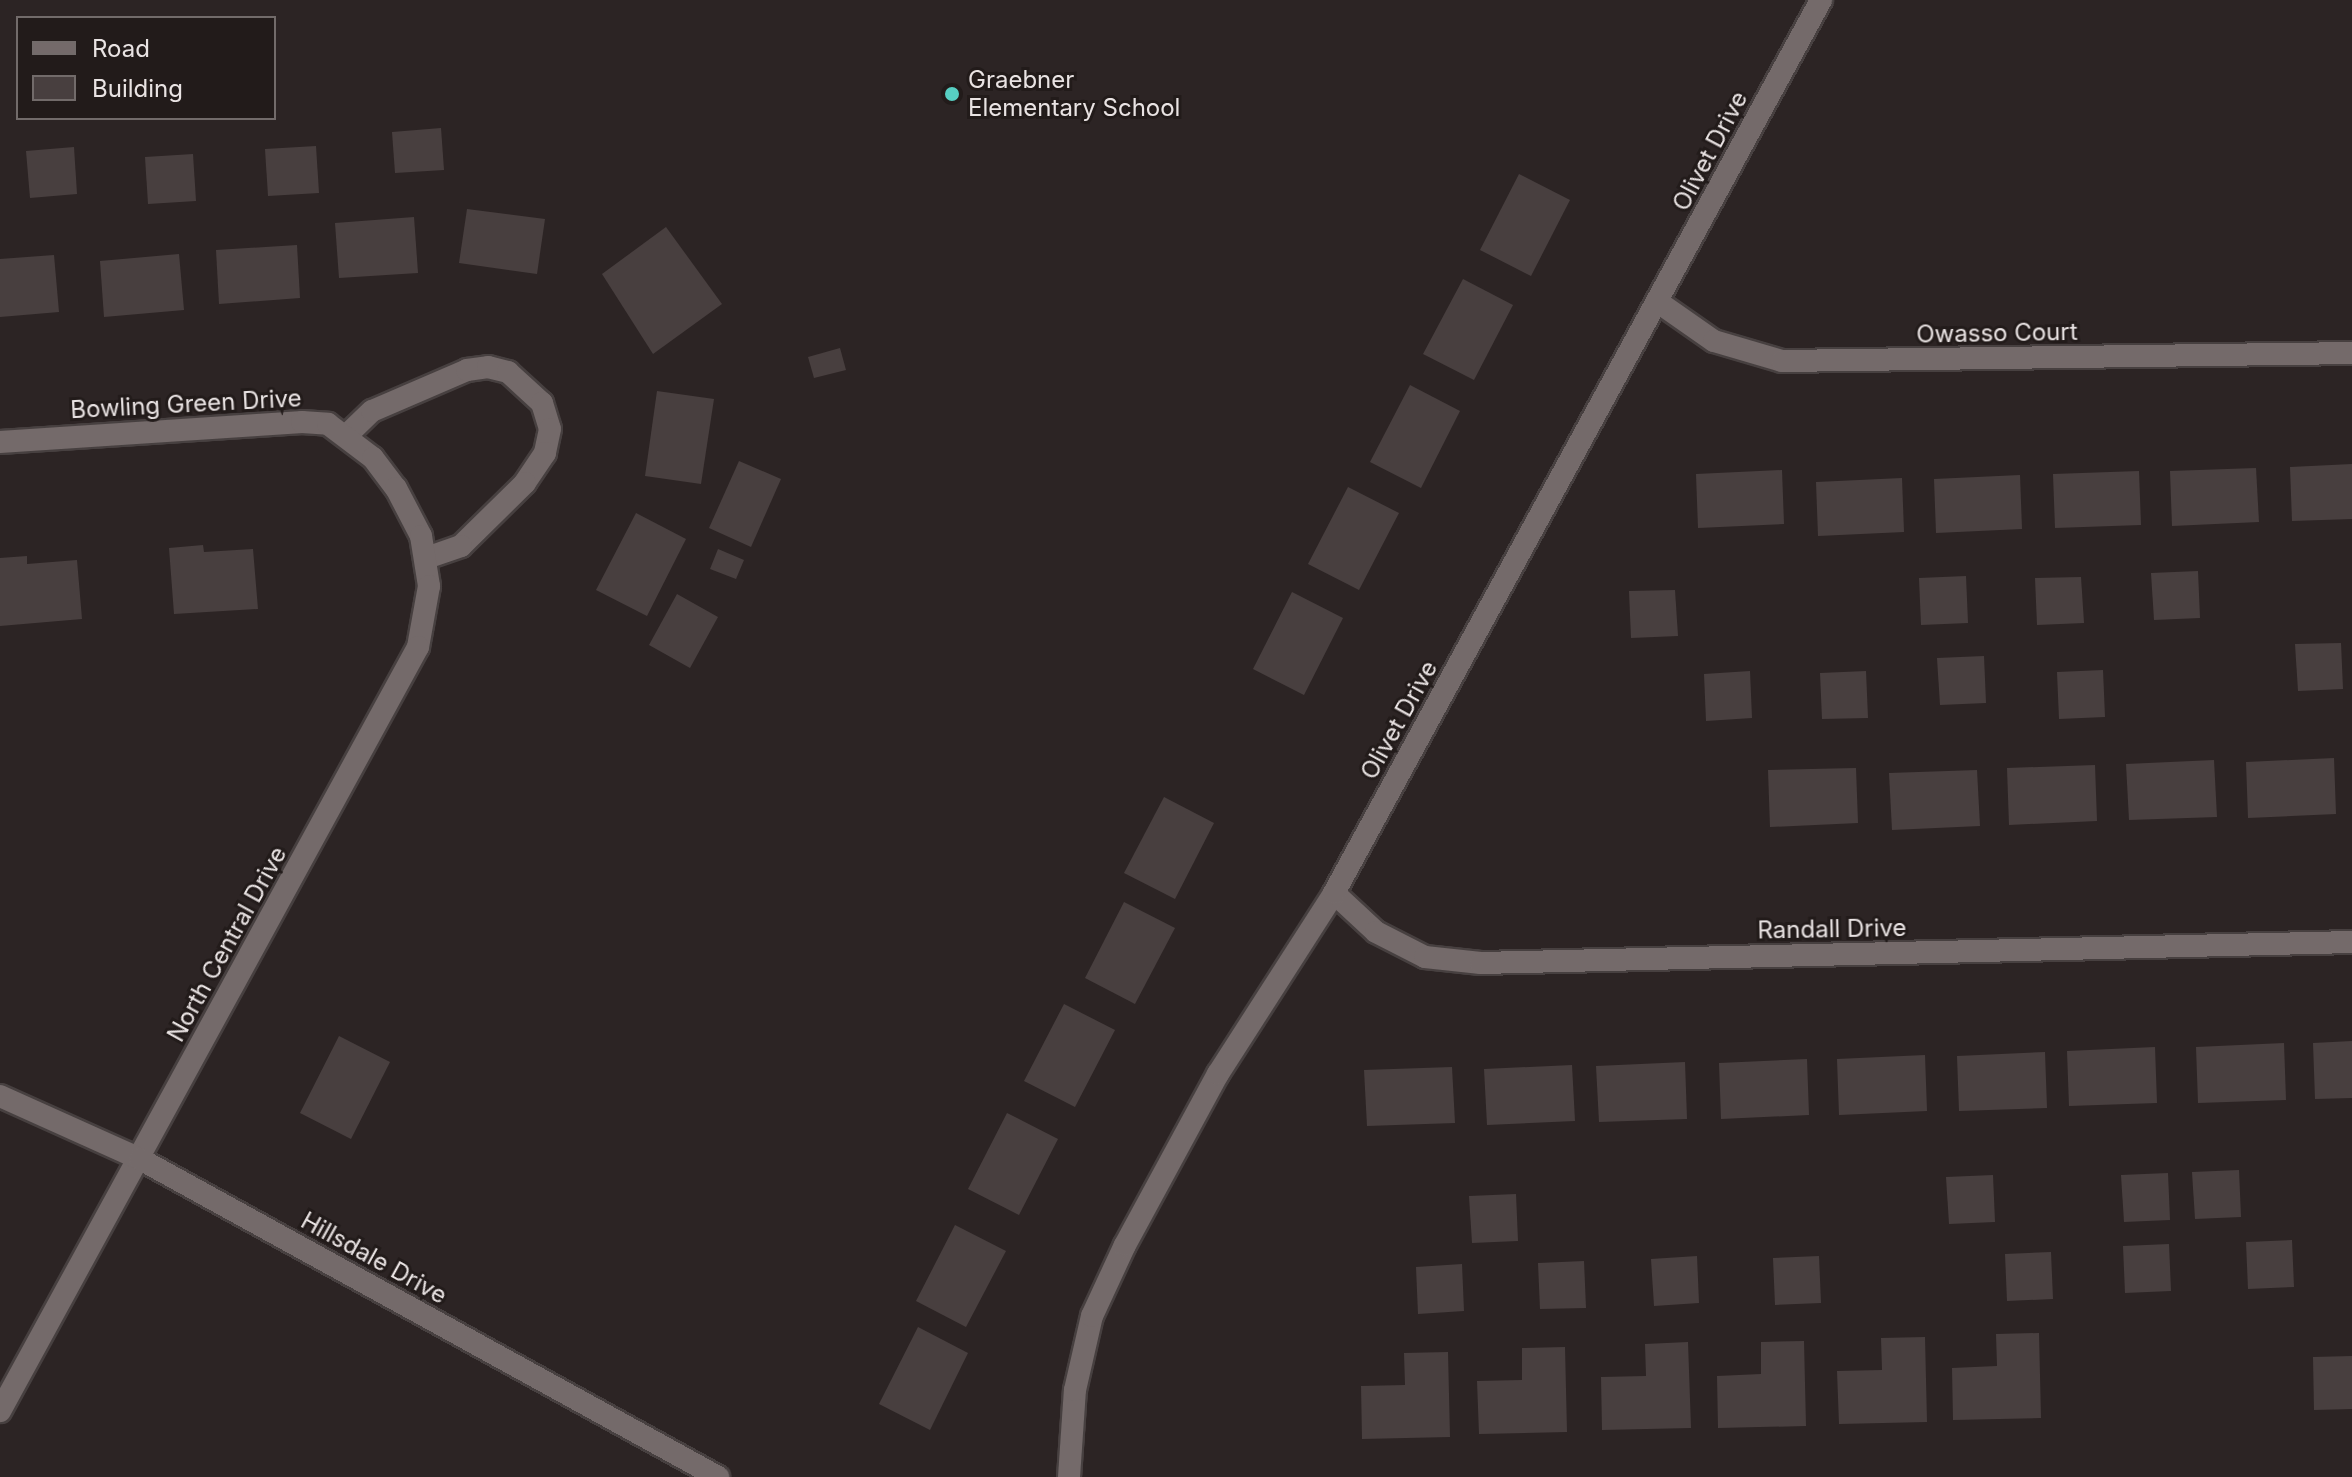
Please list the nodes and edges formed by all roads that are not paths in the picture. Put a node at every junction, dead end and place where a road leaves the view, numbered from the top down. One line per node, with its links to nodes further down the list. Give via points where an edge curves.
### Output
1 (1821, 0): 2 (street, Olivet Drive)
2 (1658, 302): 3 (street, Owasso Court, via 1714,341 1782,361); 8 (street, Olivet Drive)
3 (2352, 353)
4 (347, 435): 5 (street, Bowling Green Drive, via 328,424 302,422); 6 (street, Bowling Green Drive); 7 (street, via 372,411 467,370 488,367 508,372 542,403 550,429 545,453 525,483 461,546)
5 (0, 442)
6 (396, 488): 7 (street, North Central Drive)
7 (426, 558): 11 (street, North Central Drive, via 426,617 418,647)
8 (1334, 893): 9 (street, Randall Drive, via 1376,932 1425,957 1481,963); 14 (street, Olivet Drive, via 1218,1074 1092,1316 1075,1390)
9 (2352, 942)
10 (0, 1096): 11 (street, Hillsdale Drive)
11 (140, 1159): 12 (street, North Central Drive); 13 (street, Hillsdale Drive)
12 (0, 1411)
13 (718, 1477)
14 (1069, 1477)

